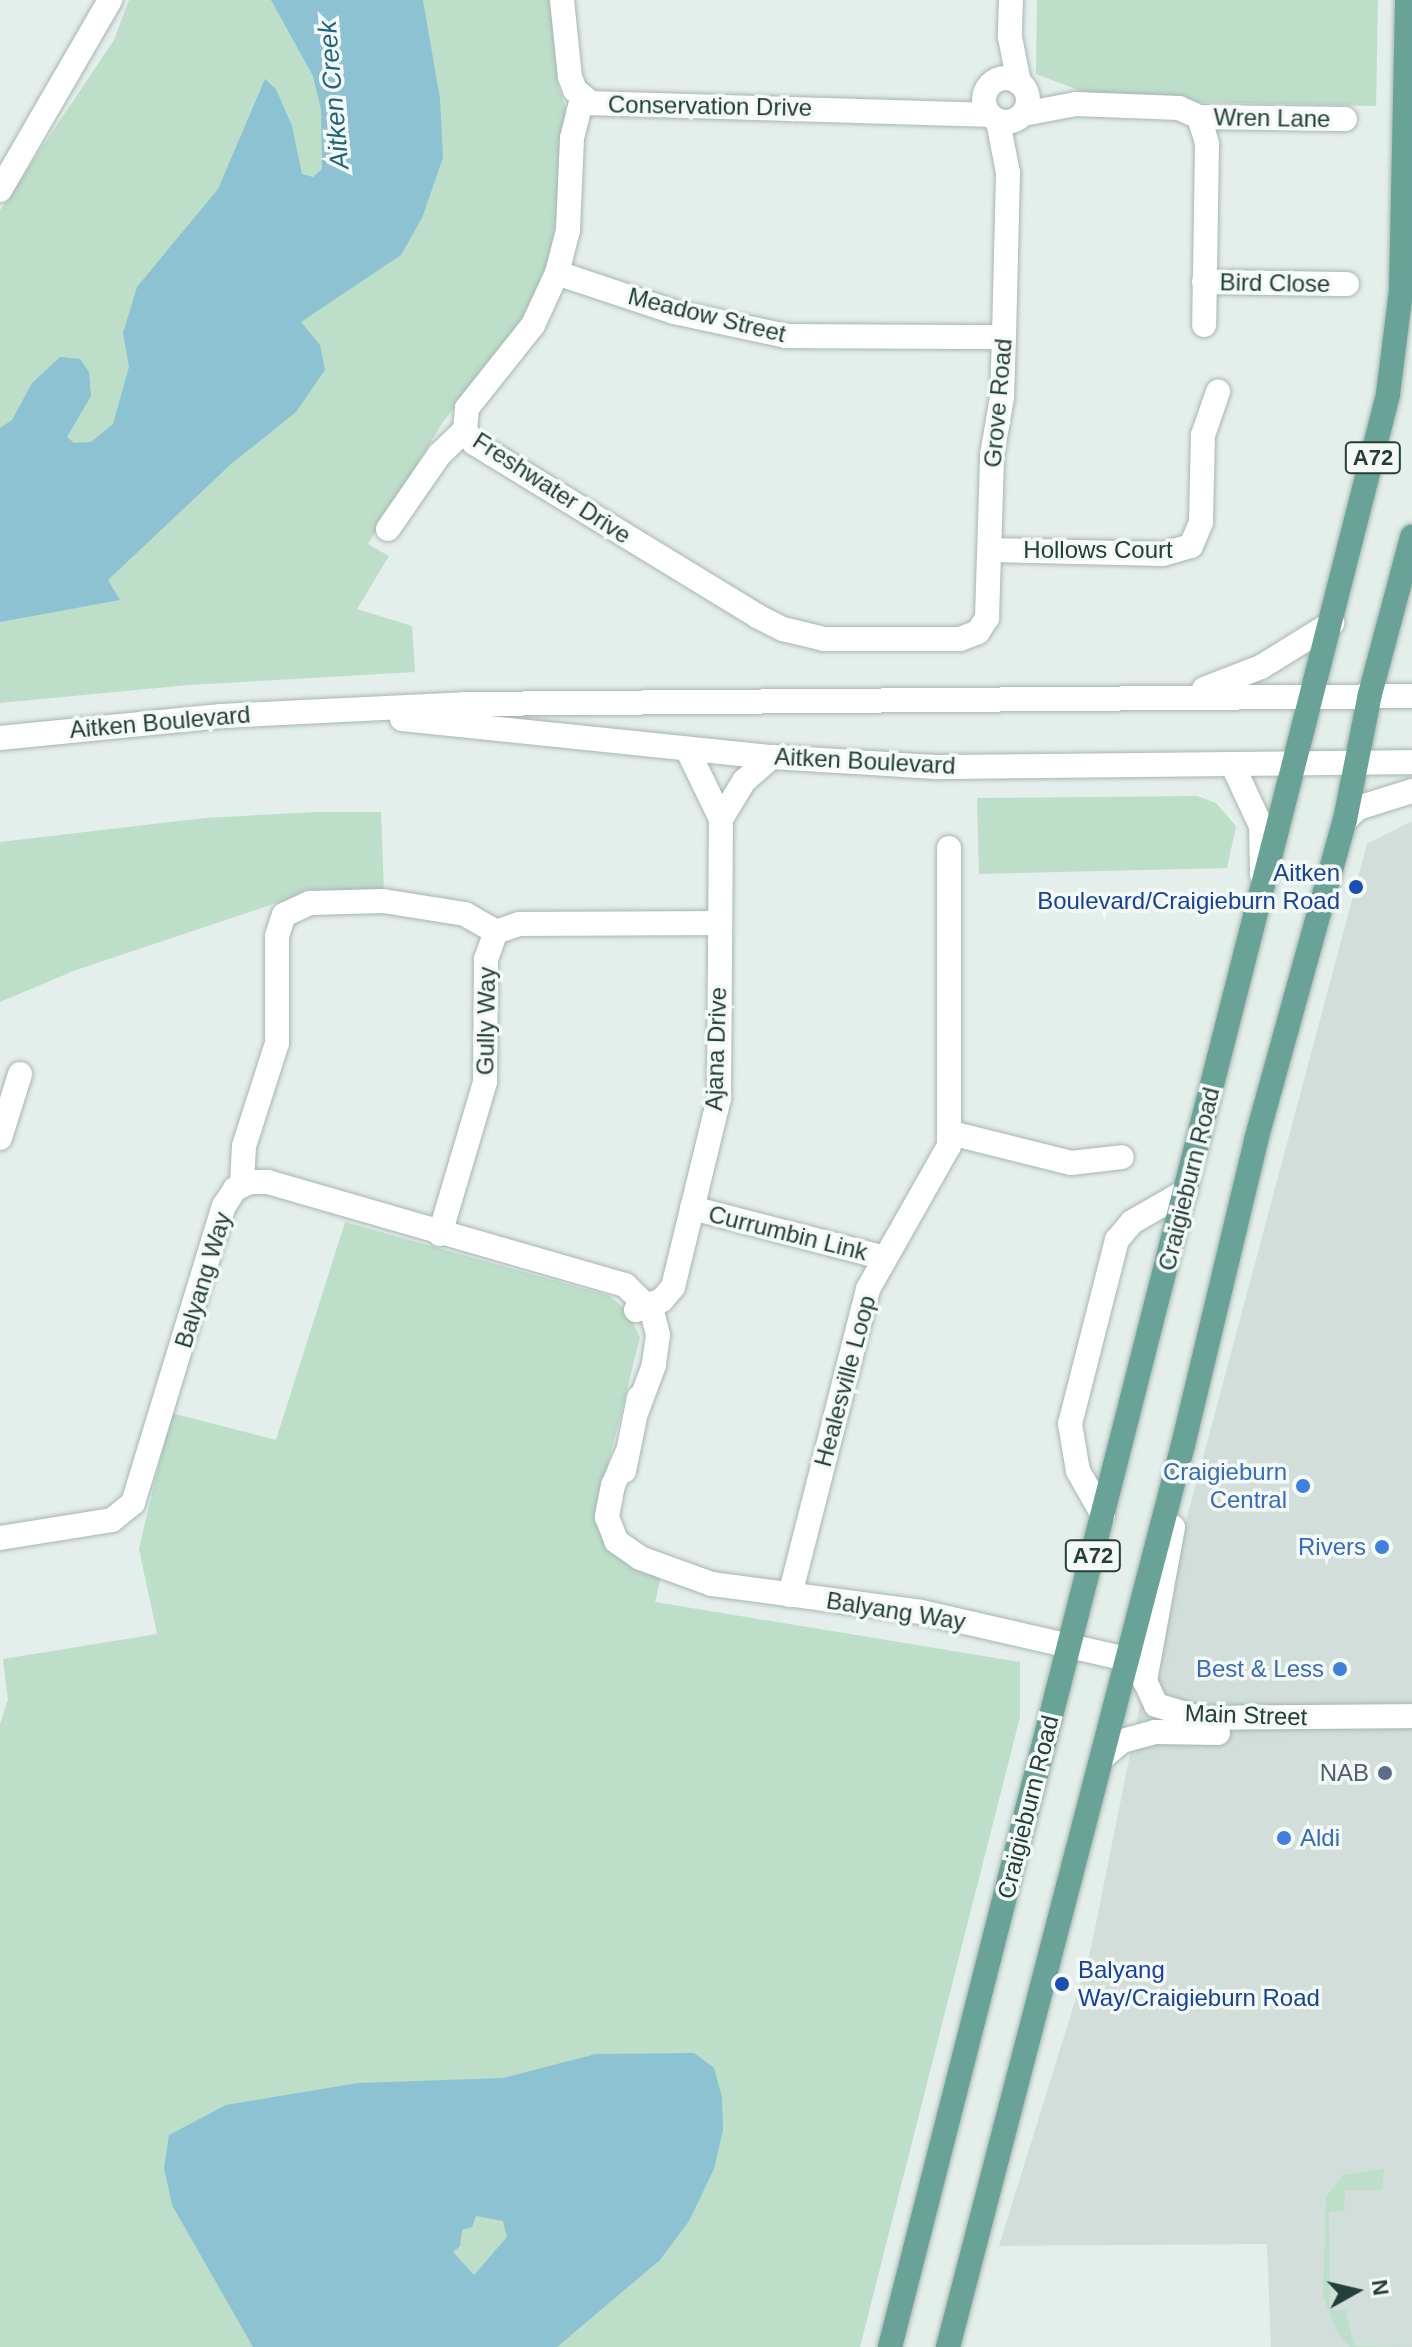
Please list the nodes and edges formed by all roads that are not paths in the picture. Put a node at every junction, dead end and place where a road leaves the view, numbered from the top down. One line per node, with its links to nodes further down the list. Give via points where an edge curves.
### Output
1 (110, 0): 10 (street)
2 (562, 0): 5 (street, Conservation Drive, via 570,77)
3 (1011, 0): 6 (street, Grove Road)
4 (1407, 0): 21 (main road, Craigieburn Road / A72, via 1397,337)
5 (582, 98): 6 (street, Conservation Drive, via 606,105 942,111); 11 (street, Freshwater Drive, via 572,138 570,217)
6 (1008, 101): 7 (street, Conservation Drive); 15 (street, Grove Road)
7 (1076, 104): 8 (street, Wren Lane, via 1179,108)
8 (1199, 117): 9 (street, Wren Lane); 12 (street, via 1207,144)
9 (1345, 119)
10 (0, 190)
11 (557, 273): 15 (street, Meadow Street, via 674,312 786,336); 17 (street, Freshwater Drive, via 533,325 467,408)
12 (1204, 282): 13 (street, Bird Close); 14 (street)
13 (1347, 284)
14 (1204, 325)
15 (1004, 337): 20 (street, Grove Road, via 1002,397 992,455)
16 (1218, 392): 20 (street, Hollows Court, via 1203,435 1201,522 1191,546 1163,554)
17 (465, 430): 18 (street, via 439,455); 22 (street, Freshwater Drive, via 482,448 783,629 824,639 960,639)
18 (388, 529)
19 (1412, 537): 23 (main road, A72)
20 (990, 550): 22 (street, Grove Road, via 987,618)
21 (1332, 623): 24 (street, via 1261,667); 25 (main road, Craigieburn Road / A72)
22 (978, 632)
23 (1370, 694): 25 (street, Aitken Boulevard); 26 (street, Aitken Boulevard); 34 (main road, A72)
24 (1186, 695): 25 (street, Aitken Boulevard); 27 (street, Aitken Boulevard)
25 (1313, 695): 33 (main road, Craigieburn Road / A72)
26 (1412, 696)
27 (320, 710): 28 (street, Aitken Boulevard); 29 (street, Aitken Boulevard)
28 (0, 738)
29 (687, 749): 30 (street, Aitken Boulevard); 36 (street, Ajana Drive)
30 (772, 757): 32 (street, Aitken Boulevard, via 936,767); 36 (street, Ajana Drive, via 744,781)
31 (1412, 762): 34 (street, Aitken Boulevard)
32 (1232, 764): 33 (street, Aitken Boulevard); 39 (street, via 1261,826)
33 (1295, 764): 34 (street, Aitken Boulevard); 39 (main road, Craigieburn Road / A72)
34 (1356, 764): 37 (main road, A72)
35 (1412, 791): 37 (street, via 1358,808)
36 (721, 819): 40 (street, Ajana Drive)
37 (1345, 820): 52 (main road, A72, via 1256,1140)
38 (949, 848): 43 (street, Healesville Loop)
39 (1262, 889): 47 (main road, Craigieburn Road / A72)
40 (718, 923): 41 (street, Gully Way, via 519,924); 48 (street, Ajana Drive, via 719,1098)
41 (496, 932): 46 (street, via 465,914 383,901 310,903 290,910 277,936 277,1043 244,1146); 49 (street, Gully Way, via 486,959 485,1082)
42 (12, 1079): 44 (street)
43 (951, 1133): 45 (street, via 1071,1163); 50 (street, Healesville Loop, via 939,1171)
44 (0, 1138)
45 (1122, 1157)
46 (252, 1182): 49 (street); 54 (street, Balyang Way, via 224,1206 133,1503 112,1520)
47 (1186, 1191): 53 (main road, Craigieburn Road / A72); 53 (street, via 1132,1222 1117,1240 1074,1408 1071,1452)
48 (692, 1208): 50 (street, Currumbin Link); 51 (street, Ajana Drive, via 674,1274)
49 (440, 1234): 51 (street, via 591,1278)
50 (885, 1258): 55 (street, Healesville Loop, via 868,1289)
51 (643, 1305): 55 (street, Balyang Way, via 647,1337 620,1522 628,1537 666,1566 712,1584)
52 (1183, 1445): 57 (main road, A72); 58 (street, Main Street, via 1145,1681 1156,1705 1199,1718)
53 (1103, 1515): 56 (main road, Craigieburn Road / A72)
54 (0, 1538)
55 (790, 1595): 56 (street, Balyang Way, via 921,1612)
56 (1070, 1645): 57 (street, Balyang Way); 61 (main road, Craigieburn Road / A72)
57 (1127, 1659): 60 (main road, A72)
58 (1412, 1716)
59 (1412, 1731): 60 (street, Main Street, via 1155,1732 1122,1741)
60 (1103, 1757): 62 (main road, A72)
61 (890, 2347)
62 (948, 2347)

